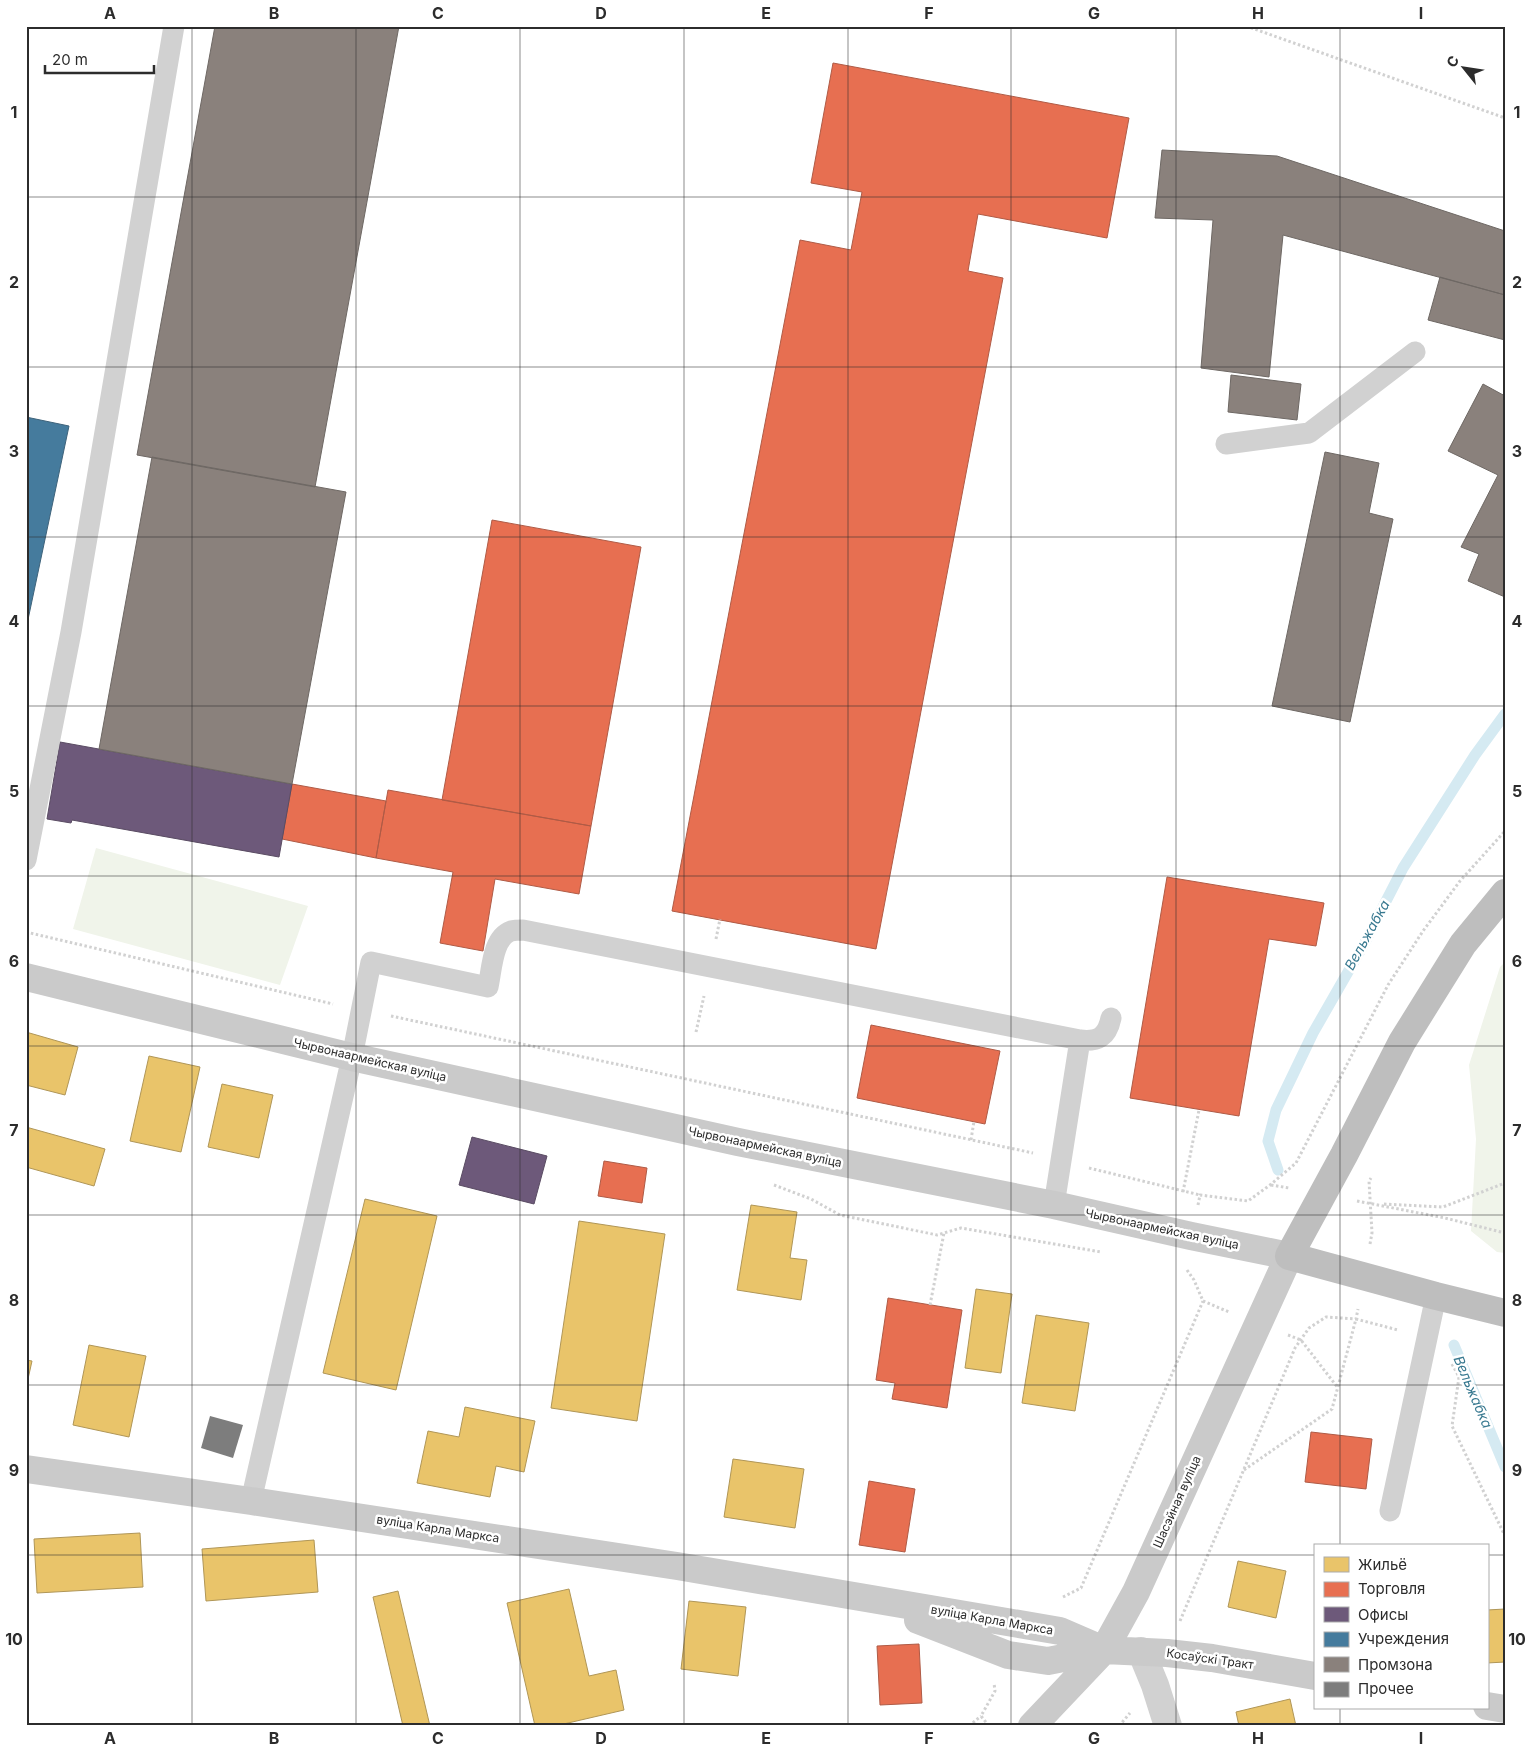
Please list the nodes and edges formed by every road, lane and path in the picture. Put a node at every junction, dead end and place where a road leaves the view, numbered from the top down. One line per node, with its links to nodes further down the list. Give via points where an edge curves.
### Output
1 (174, 26): 7 (lane, via 71,632)
2 (1246, 26): 3 (path)
3 (1505, 118)
4 (1415, 352): 5 (lane, via 1309,433)
5 (1226, 444)
6 (1505, 830): 24 (path, via 1460,881 1388,985 1296,1163 1248,1201)
7 (26, 860)
8 (1505, 892): 31 (highway, via 1463,944 1402,1042)
9 (26, 932): 12 (path)
10 (26, 977): 16 (main road, Чырвонаармейская вуліца)
11 (704, 992): 14 (path)
12 (360, 1010): 15 (lane, via 370,962 488,987 496,948 502,938 510,931 523,930); 16 (lane); 19 (path)
13 (1111, 1018): 15 (lane, via 1109,1028 1098,1039)
14 (696, 1032)
15 (1080, 1040): 20 (lane)
16 (352, 1057): 26 (main road, Чырвонаармейская вуліца, via 738,1142); 41 (lane)
17 (1199, 1110): 23 (path)
18 (974, 1121): 19 (path)
19 (971, 1140): 20 (path, via 1030,1151)
20 (1062, 1162): 23 (path); 26 (lane)
21 (1505, 1183): 25 (path, via 1443,1207)
22 (772, 1184): 27 (path, via 812,1199 840,1215 937,1235)
23 (1183, 1192): 24 (path)
24 (1200, 1195): 29 (path)
25 (1371, 1203): 28 (path); 32 (path, via 1372,1233)
26 (1054, 1205): 29 (main road, Чырвонаармейская вуліца)
27 (944, 1233): 30 (path, via 961,1228); 35 (path)
28 (1505, 1233)
29 (1191, 1236): 31 (main road, Чырвонаармейская вуліца); 34 (path, via 1183,1266 1194,1280)
30 (1106, 1253)
31 (1289, 1256): 32 (highway, Чырвонаармейская вуліца); 37 (main road, Шасэйная вуліца)
32 (1364, 1277): 33 (highway, Чырвонаармейская вуліца); 38 (path, via 1356,1319 1326,1317 1309,1328)
33 (1436, 1296): 36 (highway, Чырвонаармейская вуліца); 42 (lane)
34 (1203, 1301): 37 (path); 44 (path, via 1081,1588 1066,1597 1040,1600)
35 (930, 1305)
36 (1505, 1313)
37 (1258, 1323): 38 (path); 45 (main road, Шасэйная вуліца, via 1136,1592)
38 (1301, 1340): 39 (path); 46 (path, via 1243,1471)
39 (1338, 1388)
40 (26, 1469): 41 (main road, вуліца Карла Маркса)
41 (251, 1501): 43 (main road, вуліца Карла Маркса)
42 (1390, 1511)
43 (848, 1595): 44 (main road, вуліца Карла Маркса); 47 (main road, вуліца Карла Маркса)
44 (1028, 1626): 45 (main road, вуліца Карла Маркса, via 1060,1631)
45 (1104, 1650): 46 (main road, Косаўскі Тракт); 47 (main road, вуліца Карла Маркса, via 1048,1660); 55 (main road, Шасэйная вуліца)
46 (1154, 1652): 48 (main road, Косаўскі Тракт, via 1212,1658); 49 (street)
47 (1008, 1655): 52 (path, via 992,1677 995,1691)
48 (1314, 1676)
49 (1155, 1685): 56 (path); 57 (street)
50 (1488, 1706): 51 (main road)
51 (1505, 1709)
52 (980, 1716): 53 (path); 54 (path)
53 (969, 1726)
54 (989, 1726)
55 (1032, 1726)
56 (1119, 1726)
57 (1168, 1726)

